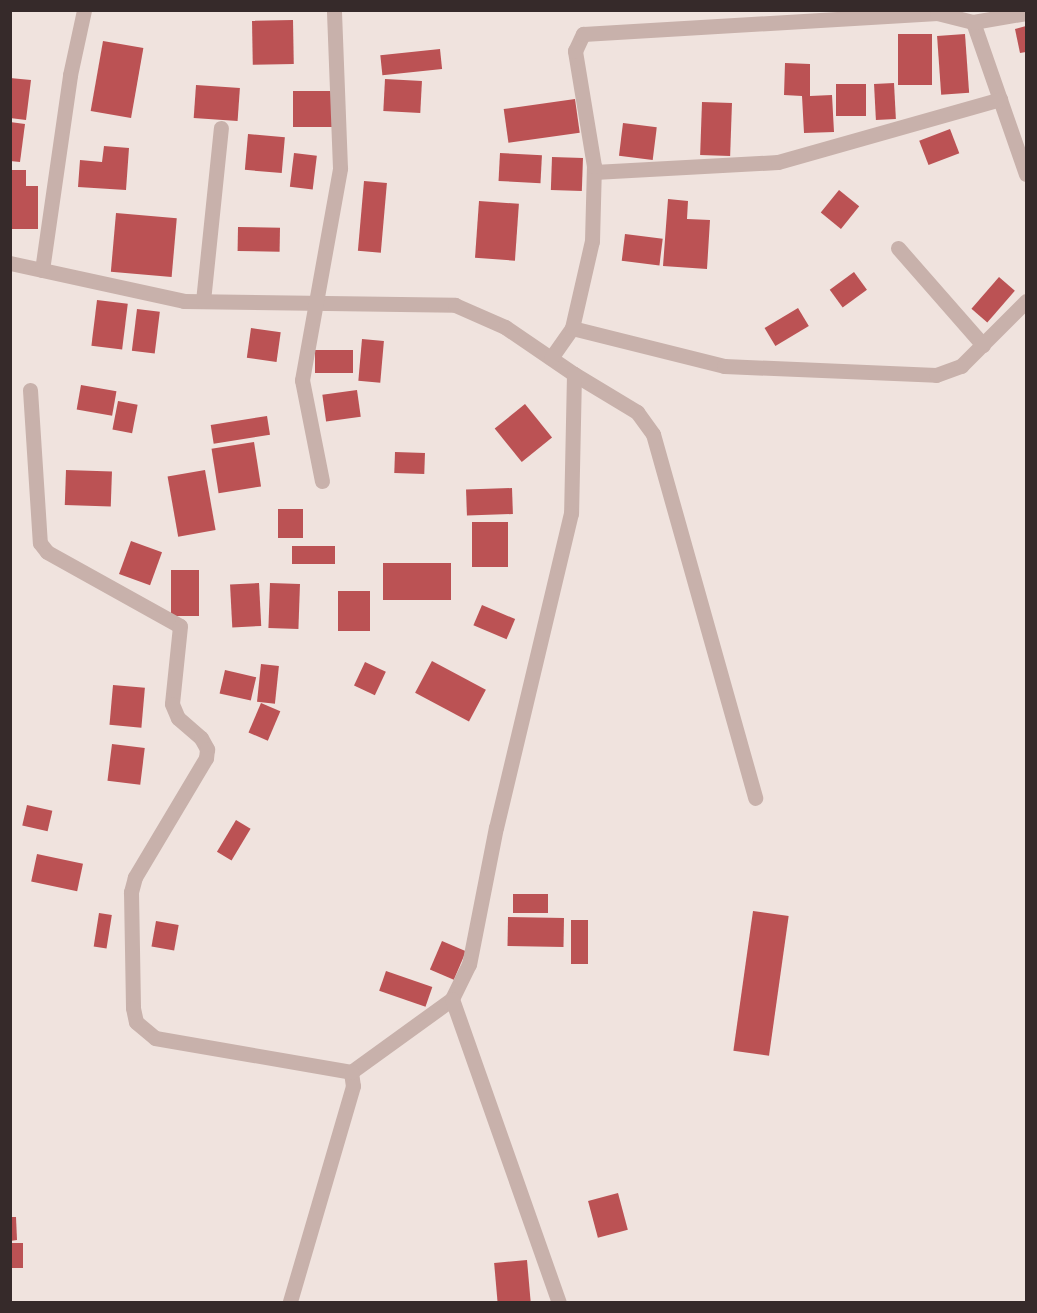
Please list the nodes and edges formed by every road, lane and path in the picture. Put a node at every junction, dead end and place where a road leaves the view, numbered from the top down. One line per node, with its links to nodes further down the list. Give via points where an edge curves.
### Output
1 (84, 10): 13 (street, via 70,75)
2 (334, 10): 16 (street, via 340,168)
3 (937, 12): 5 (street); 6 (street)
4 (1026, 13): 6 (street)
5 (770, 16): 9 (street, via 584,34 575,51)
6 (973, 22): 7 (street)
7 (1000, 99): 9 (street, via 778,162); 10 (street)
8 (220, 128): 14 (street)
9 (594, 172): 17 (street, via 591,249)
10 (1026, 174)
11 (898, 248): 18 (street)
12 (10, 263): 13 (street)
13 (42, 270): 14 (street, via 184,301)
14 (203, 301): 16 (street)
15 (1026, 301): 18 (street)
16 (315, 303): 19 (street, via 455,305 505,327); 22 (street, via 302,380)
17 (572, 328): 18 (street, via 740,368 936,375 961,366); 19 (street)
18 (983, 345)
19 (551, 358): 20 (street)
20 (574, 374): 23 (street, via 637,412 654,434); 24 (street, via 571,513 506,783 469,964)
21 (30, 390): 25 (street, via 40,543 47,552 180,626 172,704 178,718 201,738 207,749 206,758 135,877 131,892 136,1022 155,1038)
22 (322, 481)
23 (755, 798)
24 (453, 999): 25 (street); 27 (street)
25 (351, 1072): 26 (street, via 353,1086)
26 (290, 1302)
27 (559, 1302)

